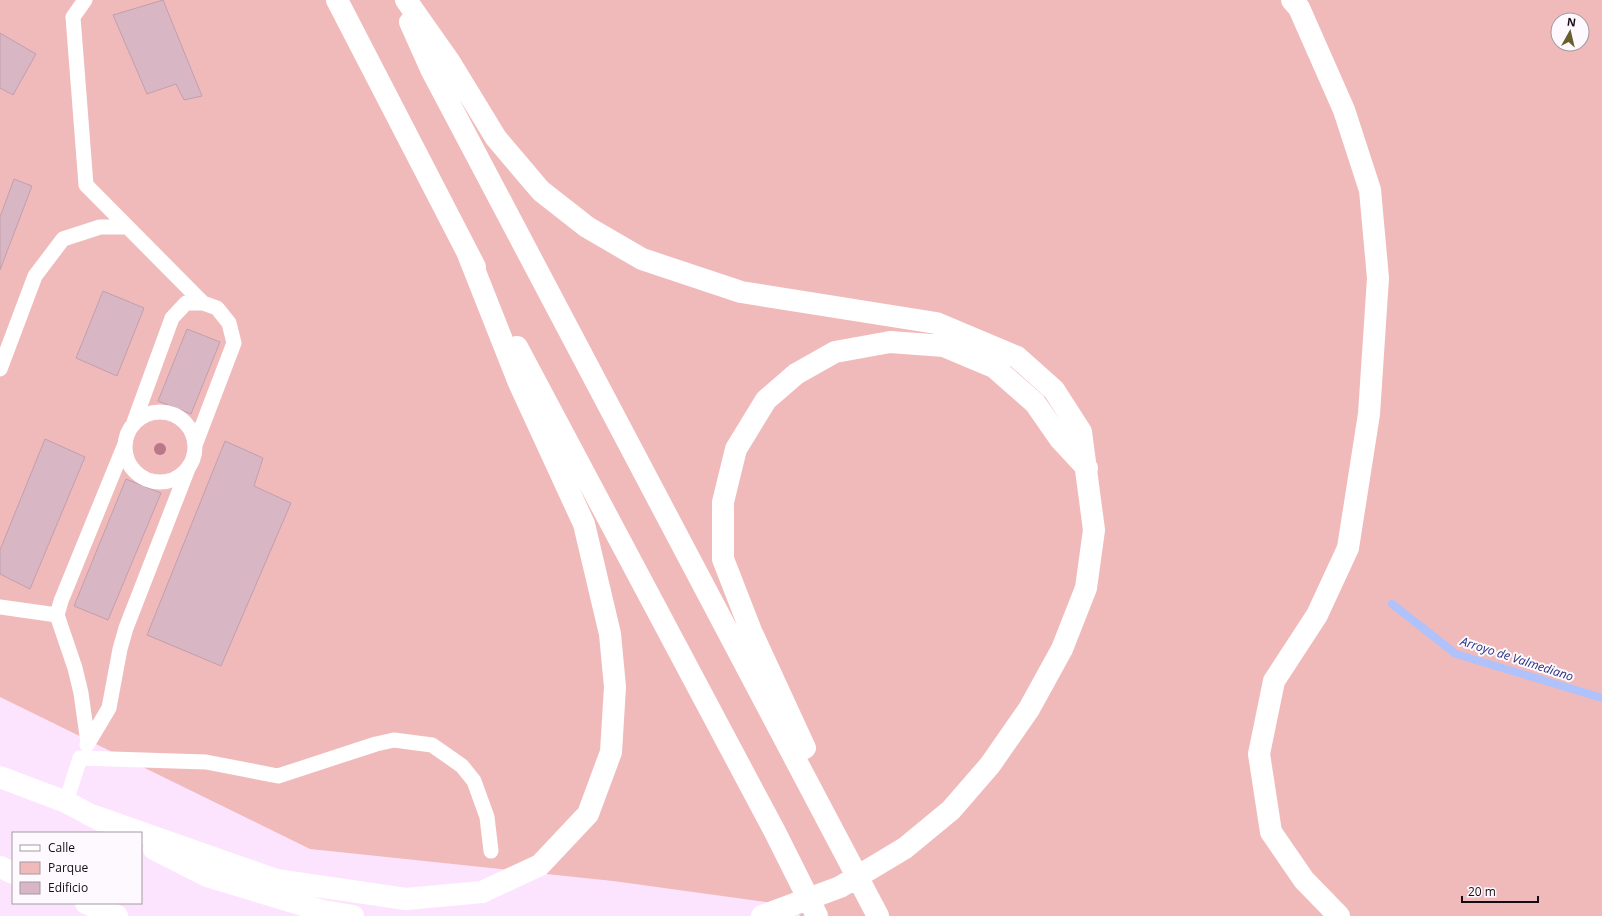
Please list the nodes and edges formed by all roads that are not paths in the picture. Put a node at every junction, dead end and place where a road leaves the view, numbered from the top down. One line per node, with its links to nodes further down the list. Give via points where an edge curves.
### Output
1 (85, 0): 6 (lane, via 74,17 86,185)
2 (337, 0): 7 (main road)
3 (400, 0): 25 (main road, via 431,69)
4 (406, 0): 14 (main road, via 449,61 496,138 541,191 587,227 642,259 741,292 936,323 1017,357 1054,390 1073,420 1080,432)
5 (1292, 0): 36 (main road, via 1299,8 1344,110 1370,190 1378,278 1369,414 1348,548 1317,615 1274,681 1259,754 1271,832 1304,880)
6 (127, 227): 8 (lane); 9 (lane, via 100,227 63,239 35,276)
7 (468, 254): 24 (main road, via 519,383 584,524 610,634 615,687 611,752 588,814 540,865 482,892 406,899 276,880); 34 (main road, via 775,832)
8 (204, 303): 10 (lane, via 186,303 172,318); 12 (lane, via 217,308 229,324 234,343)
9 (0, 369)
10 (134, 422): 11 (lane, via 127,432); 12 (lane, via 156,412 168,413 187,424)
11 (124, 444): 13 (lane, via 130,467 139,476 149,480 171,480 181,475); 16 (lane)
12 (195, 445): 13 (lane, via 194,456)
13 (189, 466): 17 (lane, via 126,628 109,708)
14 (1087, 468): 25 (main road, via 1060,439 1035,402 1000,372 994,367 944,346 890,342 835,352 796,374 766,400 736,449 723,502 723,559 751,631 816,773); 33 (main road, via 1094,530 1086,588 1062,649 1029,709 990,765 951,810 905,848 840,887)
15 (0, 607): 16 (lane)
16 (57, 615): 17 (lane, via 75,668)
17 (88, 743): 18 (lane)
18 (80, 758): 20 (lane); 27 (lane, via 206,762 278,776 382,742 394,740 432,745 462,766 474,781 486,817)
19 (0, 777): 20 (main road)
20 (66, 802): 21 (main road)
21 (88, 814): 22 (main road); 23 (main road)
22 (123, 832)
23 (139, 832)
24 (142, 833)
25 (838, 841): 35 (main road)
26 (142, 843): 32 (main road, via 207,876 323,911)
27 (491, 851)
28 (0, 867): 29 (main road)
29 (12, 873)
30 (88, 904): 31 (main road)
31 (117, 916)
32 (353, 916)
33 (763, 916)
34 (817, 916)
35 (878, 916)
36 (1339, 916)

